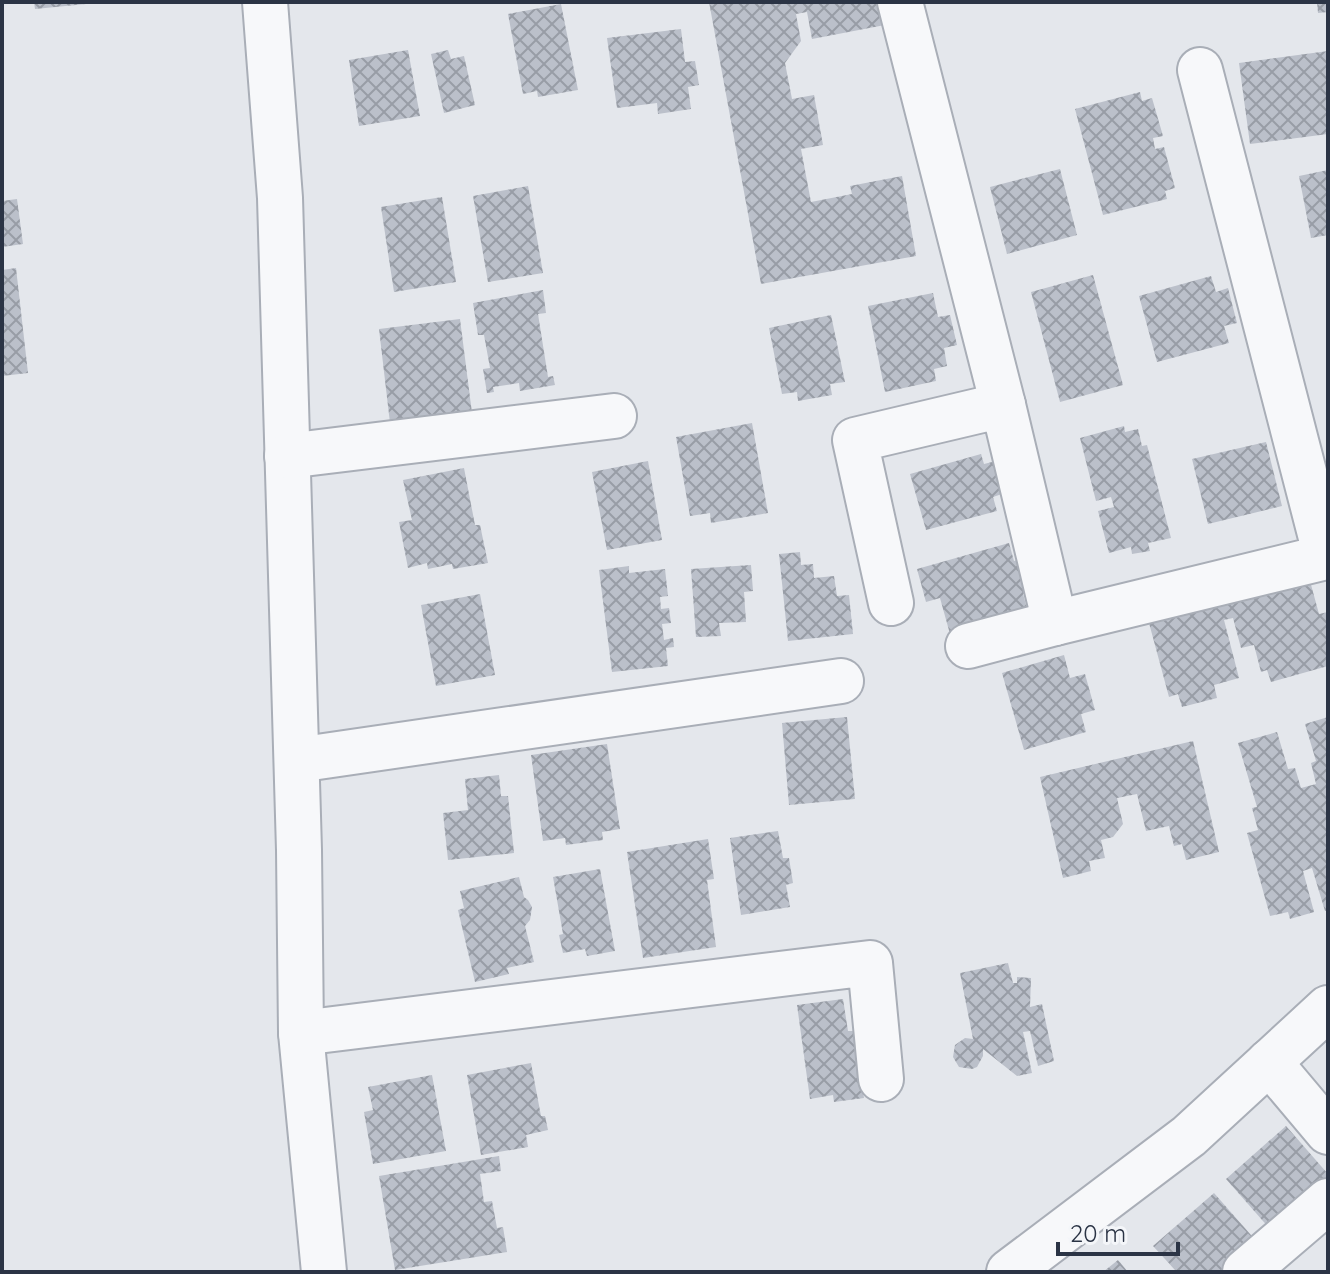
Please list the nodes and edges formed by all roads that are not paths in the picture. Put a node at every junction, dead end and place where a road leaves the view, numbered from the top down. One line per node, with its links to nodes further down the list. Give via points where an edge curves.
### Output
1 (265, 2): 6 (street, via 280,198)
2 (900, 2): 4 (street)
3 (1200, 70): 8 (street, via 1326,557)
4 (1003, 405): 7 (street, via 855,440); 8 (street)
5 (614, 416): 6 (street)
6 (287, 456): 11 (street)
7 (891, 603)
8 (1055, 623): 9 (street)
9 (968, 646)
10 (841, 681): 11 (street)
11 (297, 760): 13 (street)
12 (1328, 1008): 14 (street)
13 (301, 1033): 15 (street, via 870,963); 18 (street)
14 (1269, 1062): 16 (street); 19 (street, via 1189,1136)
15 (881, 1079)
16 (1328, 1132)
17 (1328, 1201): 20 (street)
18 (324, 1272)
19 (1009, 1272)
20 (1245, 1272)

